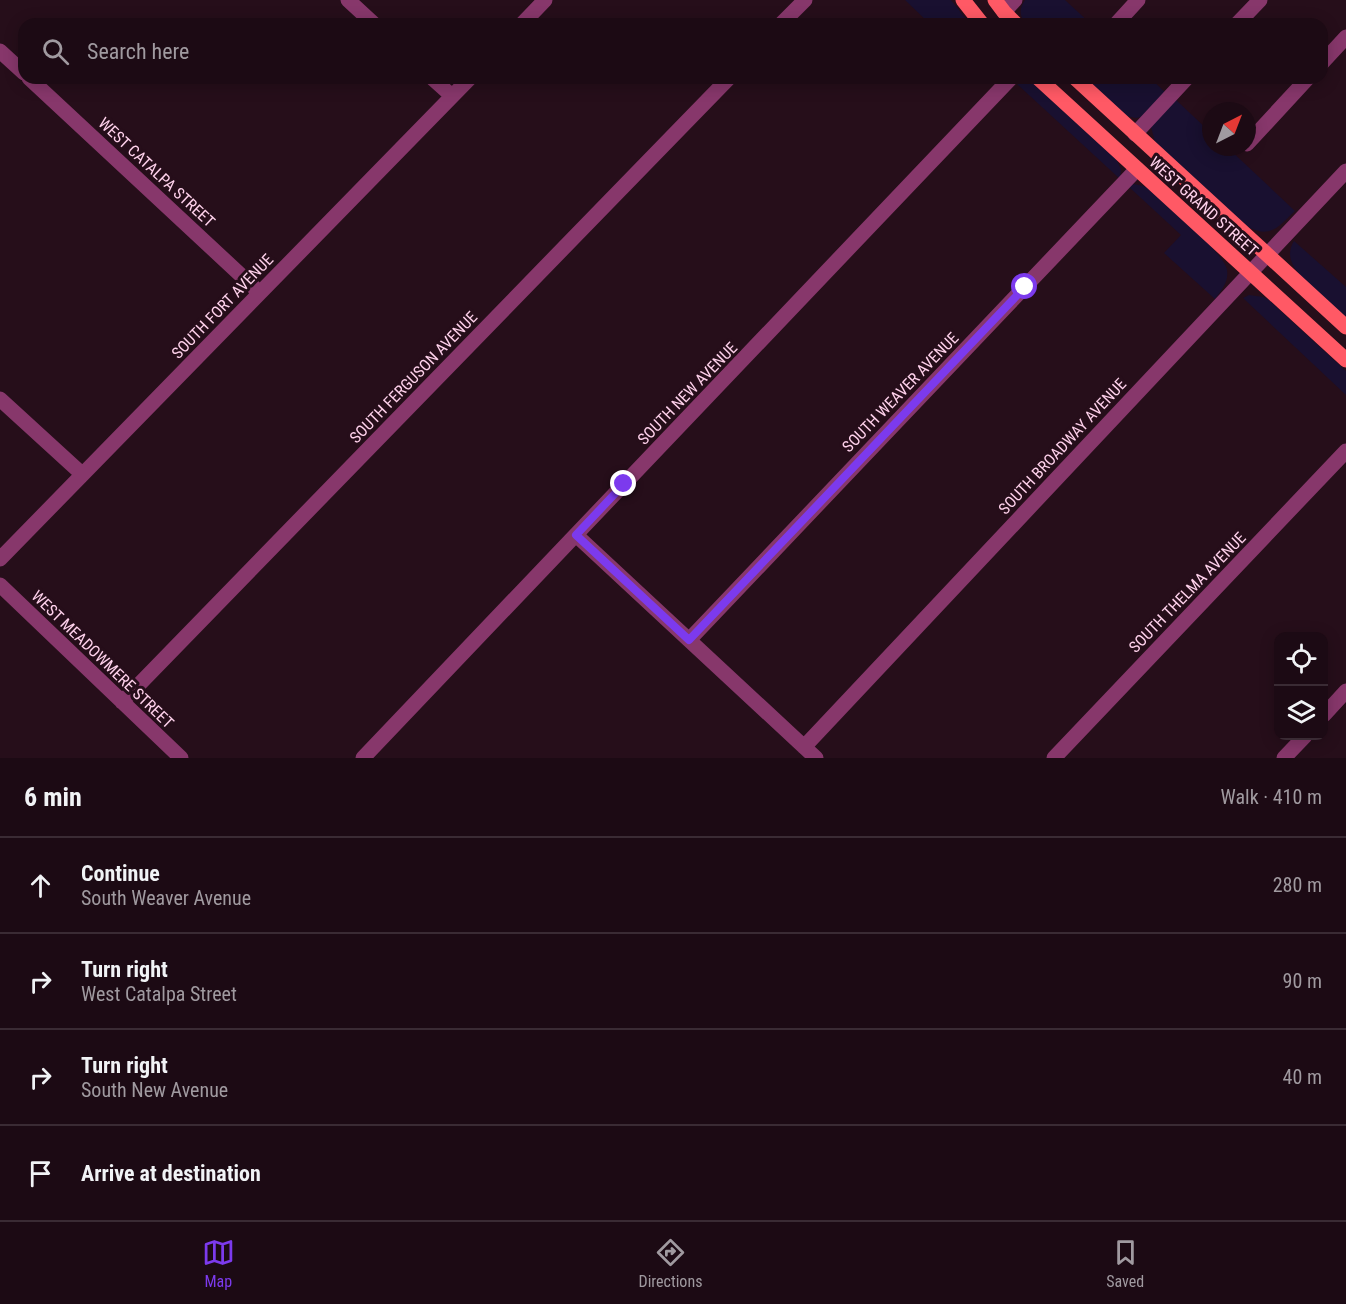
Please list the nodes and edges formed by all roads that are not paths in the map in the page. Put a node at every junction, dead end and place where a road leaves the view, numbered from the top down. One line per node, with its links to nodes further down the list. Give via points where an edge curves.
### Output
1 (348, 0): 9 (street)
2 (545, 0): 10 (street)
3 (805, 0): 11 (street)
4 (963, 0): 12 (main road)
5 (1015, 0): 8 (street)
6 (1138, 0): 14 (street)
7 (1260, 0): 15 (street)
8 (999, 6): 13 (main road)
9 (368, 18)
10 (528, 18)
11 (788, 18)
12 (977, 18)
13 (1010, 18)
14 (1122, 18)
15 (1243, 18)
16 (1346, 37): 18 (street)
17 (0, 51): 19 (street)
18 (1328, 56)
19 (18, 68)
20 (35, 84): 36 (street, WEST CATALPA STREET)
21 (439, 84): 29 (street)
22 (464, 84): 29 (street, SOUTH FORT AVENUE)
23 (723, 84): 47 (street, SOUTH FERGUSON AVENUE)
24 (1005, 84): 42 (street, SOUTH NEW AVENUE)
25 (1045, 84): 32 (main road, WEST GRAND STREET)
26 (1081, 84): 30 (main road, WEST GRAND STREET)
27 (1181, 84): 30 (street)
28 (1302, 84): 31 (street)
29 (452, 96): 36 (street, SOUTH FORT AVENUE)
30 (1135, 134): 34 (main road, WEST GRAND STREET)
31 (1256, 134)
32 (1137, 169): 35 (main road, WEST GRAND STREET); 45 (street, SOUTH WEAVER AVENUE)
33 (1346, 171): 34 (street, SOUTH BROADWAY AVENUE)
34 (1267, 255): 35 (street, SOUTH BROADWAY AVENUE); 37 (main road, WEST GRAND STREET)
35 (1251, 272): 38 (main road, WEST GRAND STREET); 50 (street, SOUTH BROADWAY AVENUE)
36 (260, 293): 41 (street, SOUTH FORT AVENUE)
37 (1346, 327)
38 (1346, 360)
39 (0, 399): 41 (street)
40 (1346, 451): 54 (street, SOUTH THELMA AVENUE)
41 (82, 474): 43 (street, SOUTH FORT AVENUE)
42 (576, 535): 45 (street); 52 (street, SOUTH NEW AVENUE)
43 (0, 559)
44 (0, 585): 47 (street, WEST MEADOWMERE STREET)
45 (689, 640): 50 (street)
46 (1346, 691): 48 (street)
47 (122, 702): 51 (street, WEST MEADOWMERE STREET)
48 (1328, 710)
49 (1300, 740): 55 (street)
50 (804, 747): 53 (street)
51 (181, 758)
52 (363, 758)
53 (816, 758)
54 (1054, 758)
55 (1284, 758)

